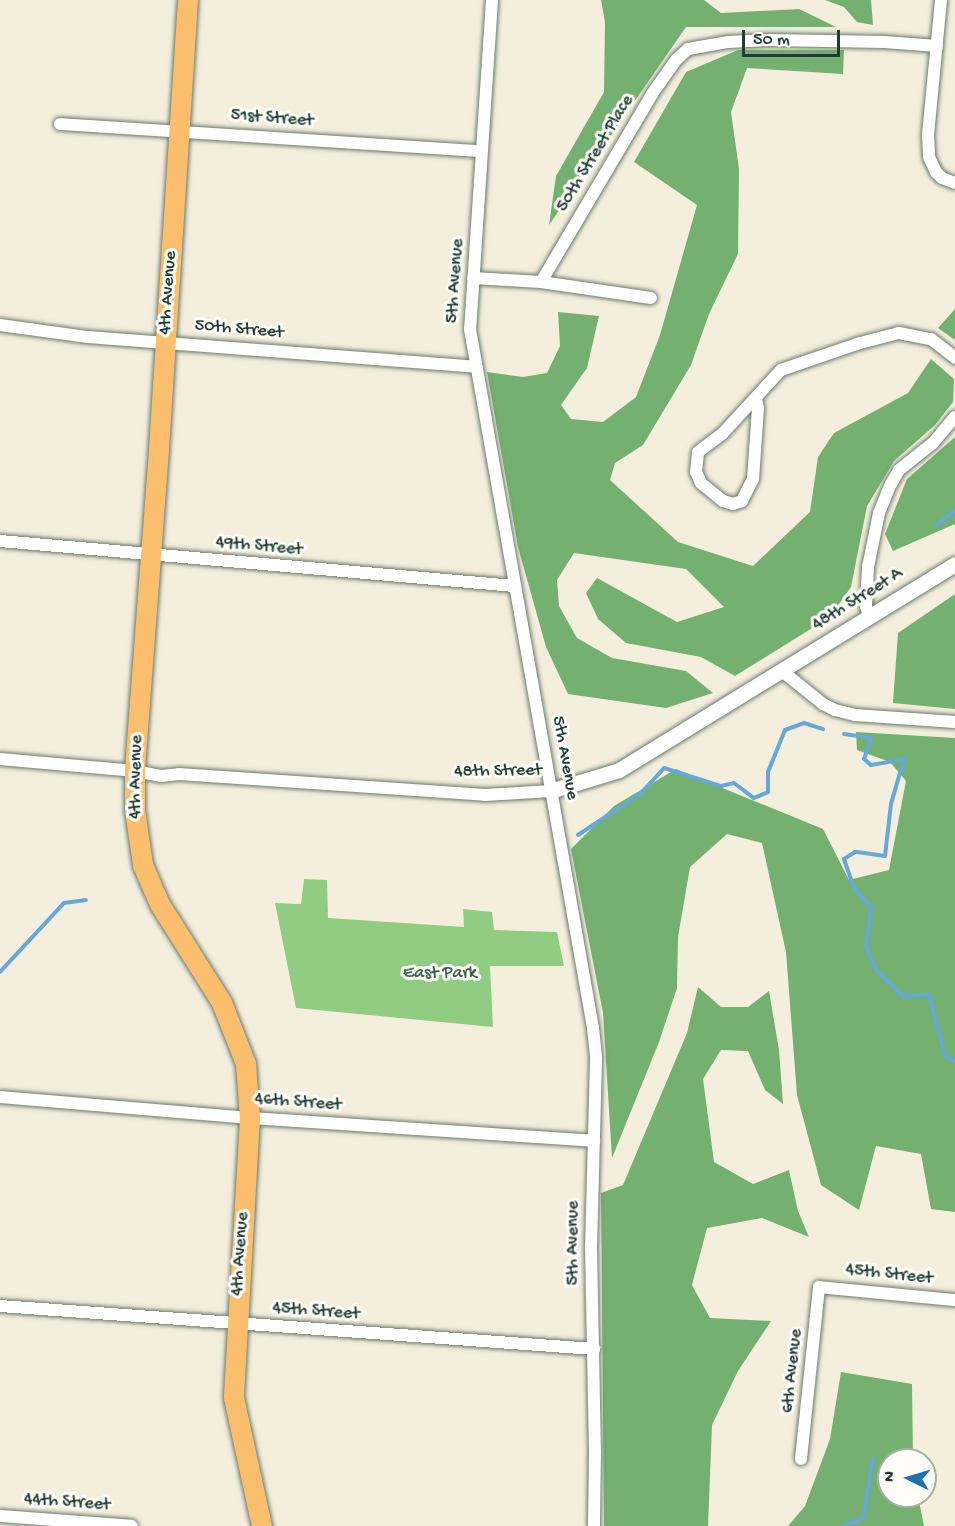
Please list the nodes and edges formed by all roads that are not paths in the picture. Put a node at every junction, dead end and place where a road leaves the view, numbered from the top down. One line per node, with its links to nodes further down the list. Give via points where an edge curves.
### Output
1 (188, 0): 6 (main road, 4th Avenue)
2 (492, 0): 7 (street, 5th Avenue)
3 (941, 0): 4 (street)
4 (937, 46): 8 (street, via 929,157 936,172); 10 (street, 50th Street Place, via 769,40 688,49 652,94)
5 (60, 124): 6 (street, 51st Street)
6 (179, 131): 7 (street, 51st Street); 13 (main road, 4th Avenue)
7 (481, 152): 9 (street, 5th Avenue)
8 (955, 183)
9 (473, 278): 10 (street); 15 (street, 5th Avenue, via 470,329)
10 (541, 282): 11 (street)
11 (651, 298)
12 (0, 325): 13 (street, 50th Street)
13 (165, 342): 15 (street, 50th Street); 19 (main road, 4th Avenue)
14 (955, 358): 16 (street, via 931,339 899,333 781,370)
15 (476, 367): 21 (street, 5th Avenue, via 498,475)
16 (756, 398): 16 (street, via 723,433 698,452 696,472 701,483 733,504 742,501 753,479)
17 (955, 417): 22 (street, via 933,443 899,470 891,484 879,513 868,567)
18 (0, 541): 19 (street, 49th Street)
19 (150, 556): 21 (street, 49th Street); 26 (main road, 4th Avenue)
20 (955, 564): 22 (street, 48th Street A)
21 (514, 586): 27 (street, 5th Avenue)
22 (869, 616): 23 (street, 48th Street A)
23 (782, 671): 24 (street, via 835,710); 27 (street, 48th Street, via 619,771)
24 (955, 722)
25 (0, 759): 26 (street, 48th Street)
26 (135, 771): 27 (street, 48th Street, via 145,775 180,774 485,795); 29 (main road, 4th Avenue, via 136,829 143,865 161,906 233,1025 246,1064)
27 (550, 791): 30 (street, 5th Avenue, via 593,1028)
28 (0, 1097): 29 (street, 46th Street)
29 (250, 1118): 30 (street, 46th Street); 34 (main road, 4th Avenue)
30 (594, 1141): 35 (street, 5th Avenue)
31 (819, 1287): 32 (street, 45th Street); 36 (street, 6th Avenue)
32 (955, 1300)
33 (0, 1306): 34 (street, 45th Street)
34 (236, 1324): 35 (street, 45th Street); 39 (main road, 4th Avenue, via 234,1398)
35 (594, 1349): 40 (street, 5th Avenue)
36 (801, 1459)
37 (0, 1516): 38 (street, 44th Street)
38 (132, 1526)
39 (262, 1526)
40 (594, 1526)

